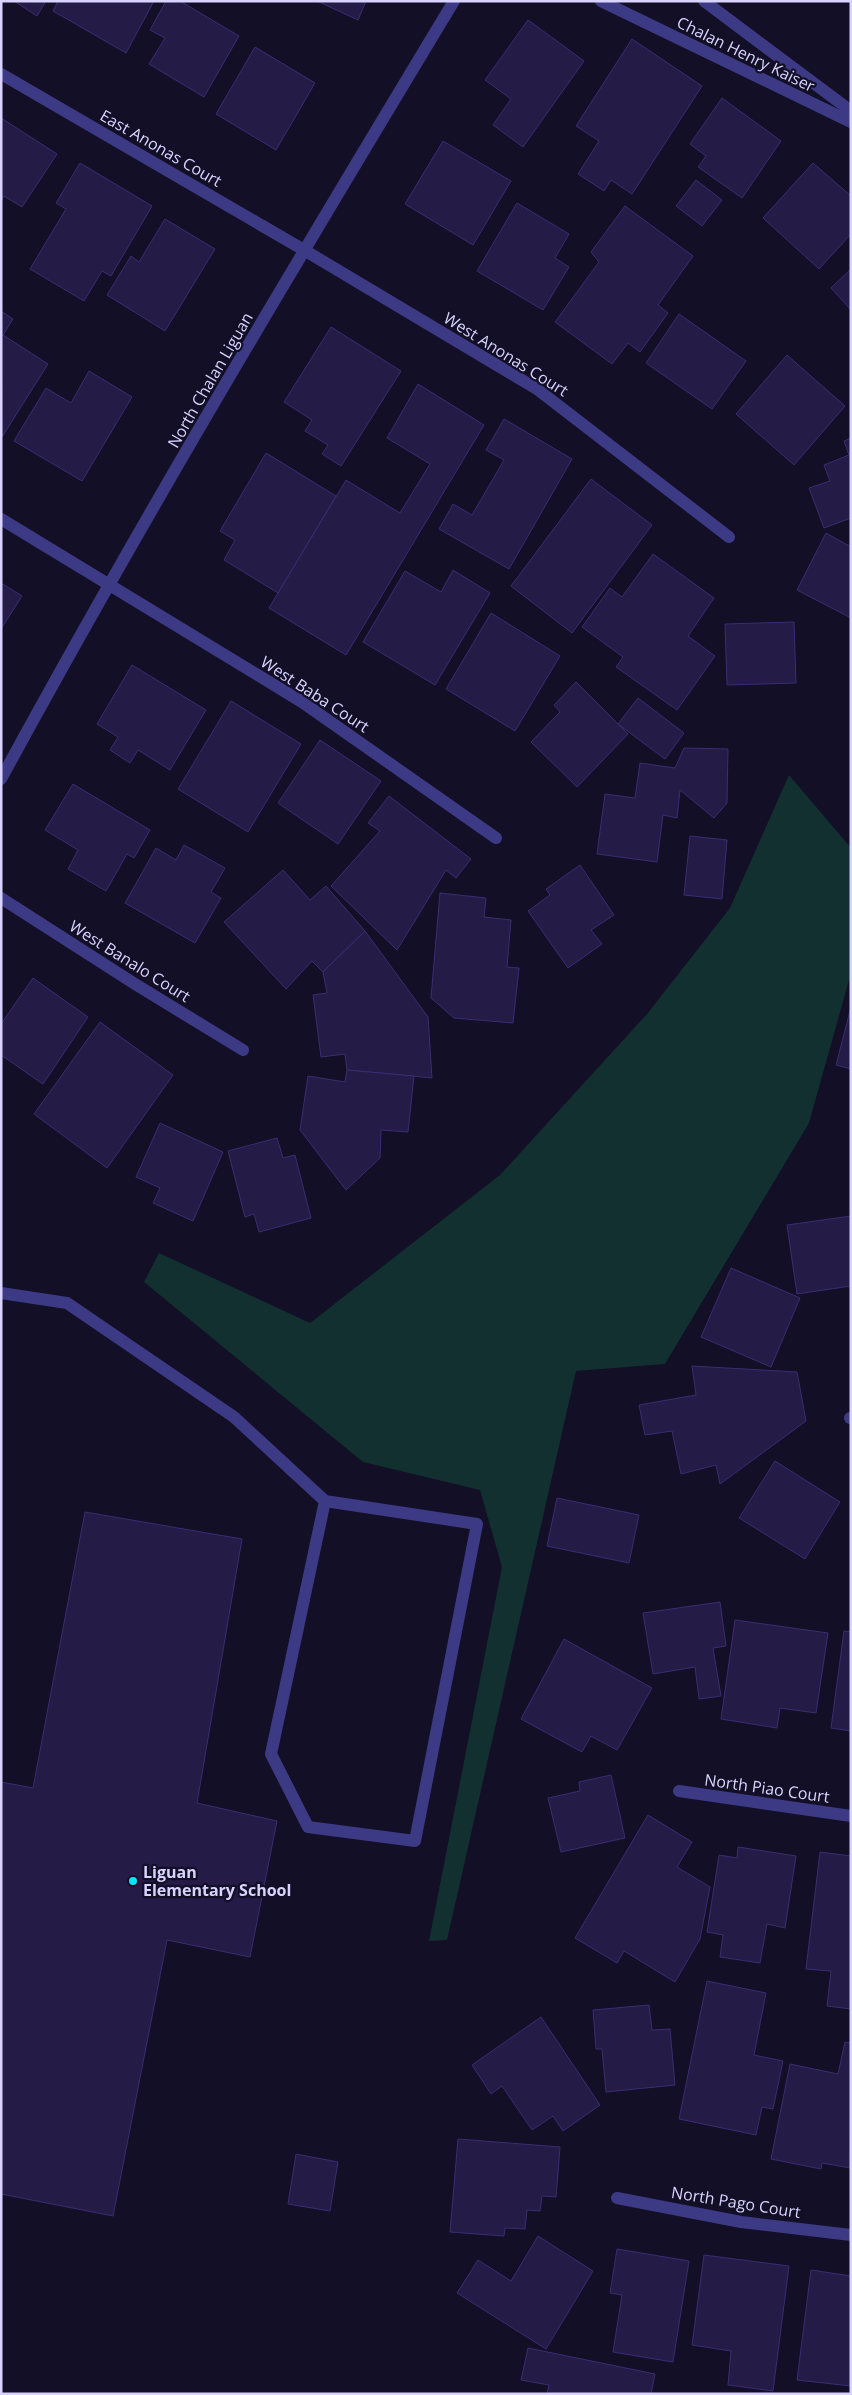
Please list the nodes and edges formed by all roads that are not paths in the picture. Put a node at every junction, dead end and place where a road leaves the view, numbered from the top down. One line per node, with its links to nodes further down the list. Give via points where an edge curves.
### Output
1 (454, 1): 7 (street, North Chalan Liguan)
2 (601, 1): 6 (street, Chalan Henry Kaiser)
3 (704, 1): 5 (street, Chalan Henry Kaiser)
4 (1, 74): 7 (street, East Anonas Court)
5 (851, 111)
6 (851, 122)
7 (304, 250): 9 (street, West Anonas Court, via 537,389); 10 (street, North Chalan Liguan)
8 (1, 519): 10 (street, West Baba Court)
9 (729, 537)
10 (111, 585): 11 (street, North Chalan Liguan); 12 (street, West Baba Court, via 302,702)
11 (1, 779)
12 (496, 838)
13 (1, 898): 14 (street, West Banalo Court)
14 (243, 1050)
15 (1, 1293): 16 (street, via 67,1303 234,1417)
16 (324, 1500): 16 (street, via 477,1524 415,1841 308,1827 271,1754)
17 (679, 1791): 18 (street, North Piao Court)
18 (851, 1816)
19 (617, 2198): 20 (street, North Pago Court, via 741,2222)
20 (851, 2235)

